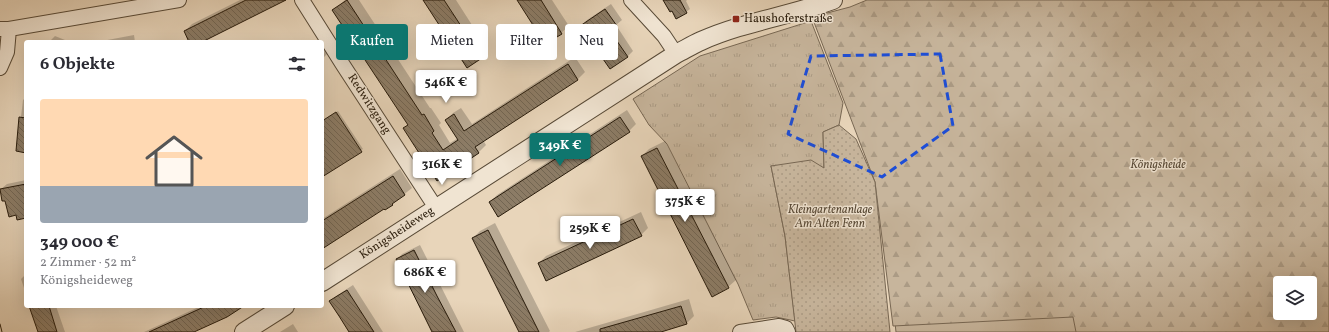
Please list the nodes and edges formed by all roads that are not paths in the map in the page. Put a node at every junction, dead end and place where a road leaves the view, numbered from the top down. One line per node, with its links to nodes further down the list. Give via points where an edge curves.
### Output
1 (179, 0): 5 (street)
2 (302, 0): 8 (street, Redwitzgang)
3 (631, 0): 6 (street, via 664,36)
4 (833, 0): 6 (street, Königsheideweg, via 721,33)
5 (5, 29): 7 (street, via 6,52)
6 (676, 54): 8 (street, Königsheideweg)
7 (0, 68)
8 (436, 208): 9 (street, Königsheideweg)
9 (324, 281)
10 (282, 308): 12 (street)
11 (787, 330): 13 (street, via 779,326)
12 (244, 332)
13 (740, 332)

